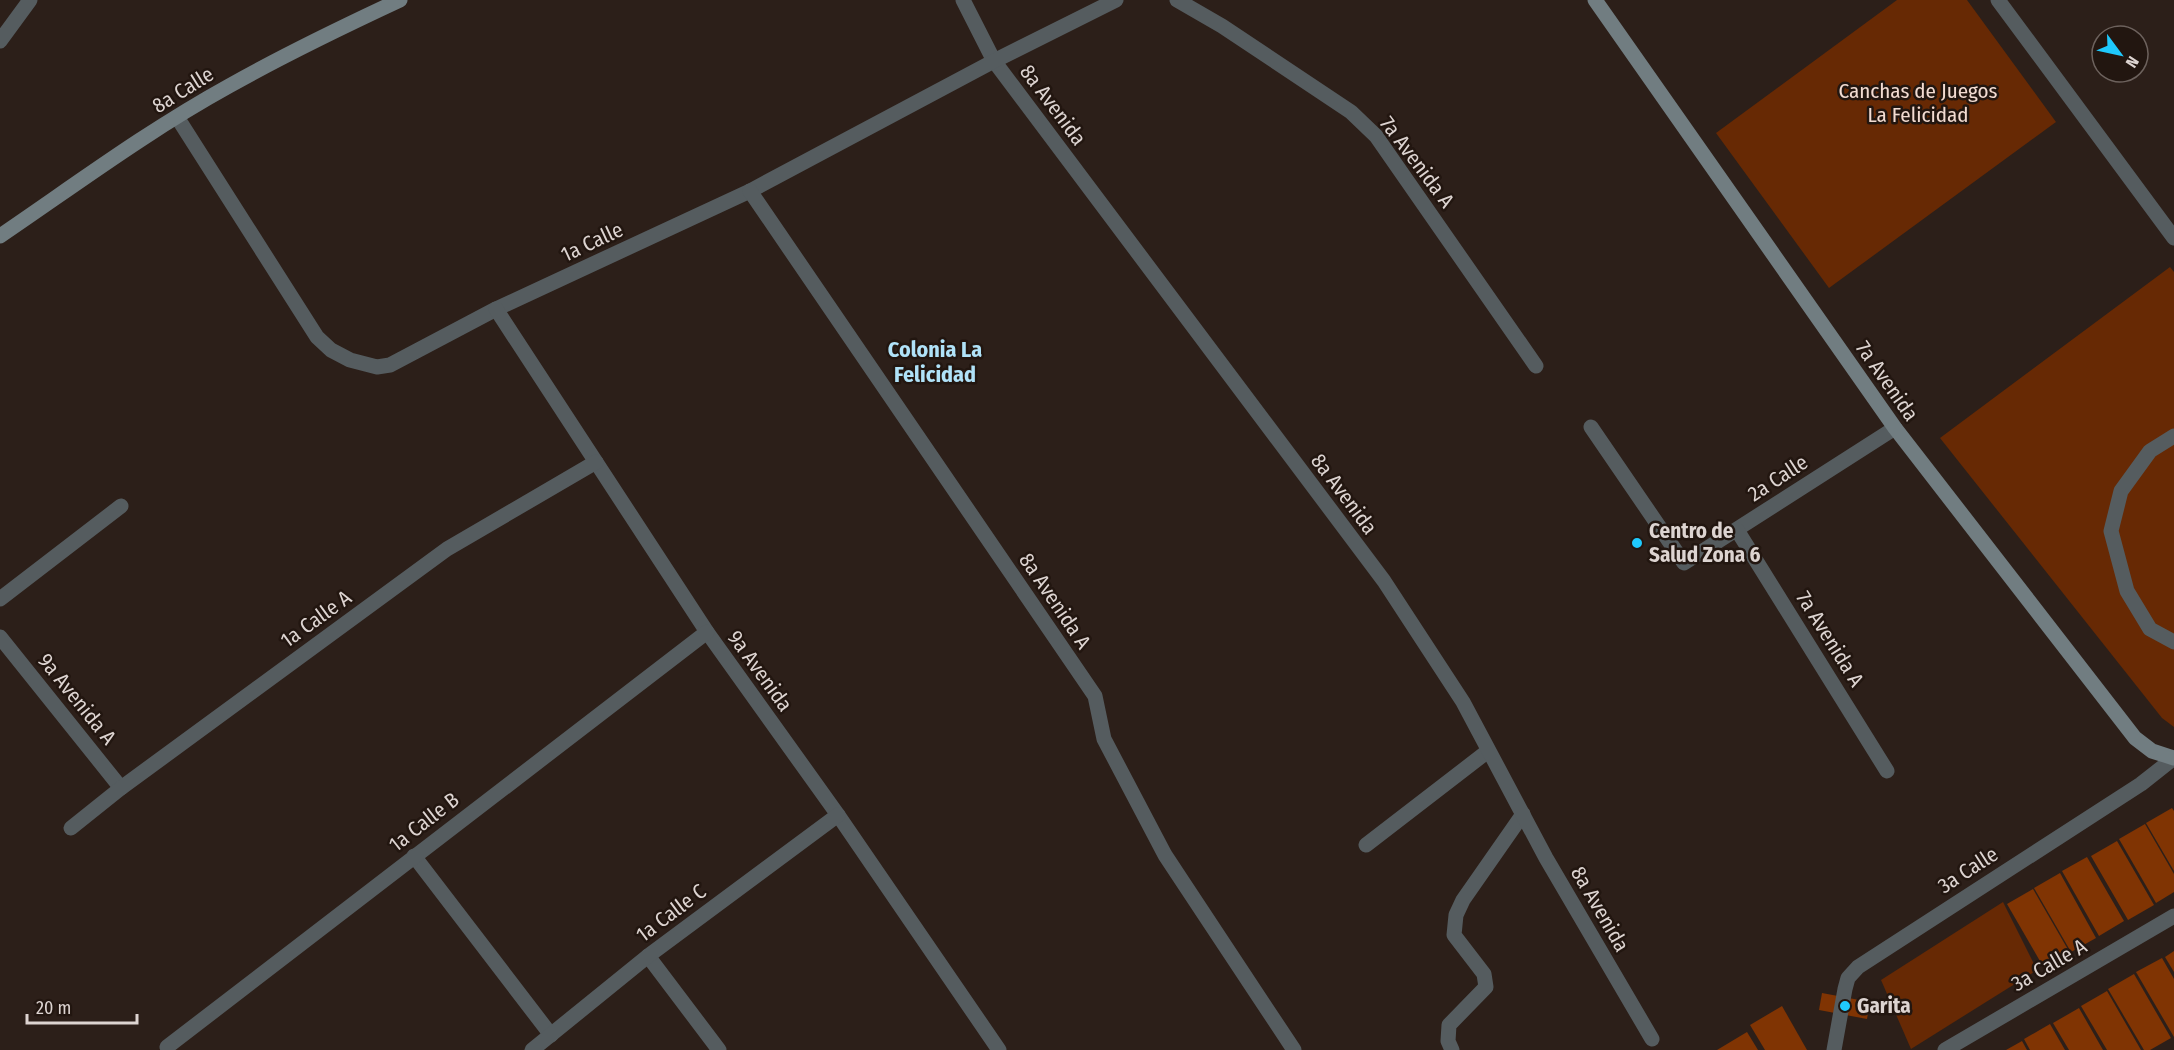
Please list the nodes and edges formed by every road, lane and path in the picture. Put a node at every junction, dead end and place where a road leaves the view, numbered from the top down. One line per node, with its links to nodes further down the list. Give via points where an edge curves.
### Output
1 (30, 0): 8 (street)
2 (400, 0): 10 (main road, 8a Calle, via 308,43)
3 (963, 0): 9 (street, 8a Avenida)
4 (1116, 0): 9 (street, 1a Calle)
5 (1177, 0): 15 (street, 7a Avenida A, via 1351,112 1376,135)
6 (1595, 0): 17 (main road, 7a Avenida)
7 (1998, 0): 13 (street)
8 (0, 41)
9 (994, 61): 11 (street, 1a Calle); 26 (street, 8a Avenida, via 1384,582 1463,702)
10 (177, 117): 12 (main road, 8a Calle); 14 (street, 1a Calle, via 317,338 340,356 376,367 390,365)
11 (750, 191): 14 (street, 1a Calle); 43 (street, 8a Avenida A, via 1097,698 1104,739 1165,855)
12 (0, 236)
13 (2174, 238)
14 (496, 309): 19 (street, 9a Avenida)
15 (1536, 366)
16 (1591, 427): 21 (street, 2a Calle, via 1684,563)
17 (1894, 428): 21 (street, 2a Calle); 27 (main road, 7a Avenida, via 2135,738 2152,751)
18 (2174, 436): 25 (street, via 2151,451 2121,491 2111,531 2127,591 2150,629)
19 (596, 462): 23 (street, 9a Avenida); 29 (street, 1a Calle A, via 447,549)
20 (120, 506): 22 (street)
21 (1737, 530): 28 (street, 7a Avenida A)
22 (0, 599)
23 (707, 632): 31 (street, 9a Avenida); 34 (street, 1a Calle B)
24 (0, 637): 29 (street, 9a Avenida A)
25 (2174, 642)
26 (1488, 751): 30 (street, 8a Avenida); 33 (street)
27 (2174, 758): 45 (street, 3a Calle, via 1858,967 1848,978)
28 (1887, 771)
29 (121, 788): 32 (street, 1a Calle A)
30 (1523, 814): 38 (street, 8a Avenida); 44 (street, via 1456,915 1454,935 1484,974 1486,987 1449,1026)
31 (838, 815): 36 (street, 1a Calle C); 42 (street, 9a Avenida)
32 (71, 828)
33 (1366, 845)
34 (414, 856): 37 (street); 39 (street, 1a Calle B)
35 (2174, 916): 46 (street, 3a Calle A)
36 (648, 956): 37 (street, 1a Calle C); 41 (street)
37 (551, 1035): 40 (street, 1a Calle C)
38 (1652, 1039)
39 (167, 1047)
40 (532, 1050)
41 (719, 1050)
42 (999, 1050)
43 (1294, 1050)
44 (1452, 1050)
45 (1834, 1050)
46 (1945, 1050)

